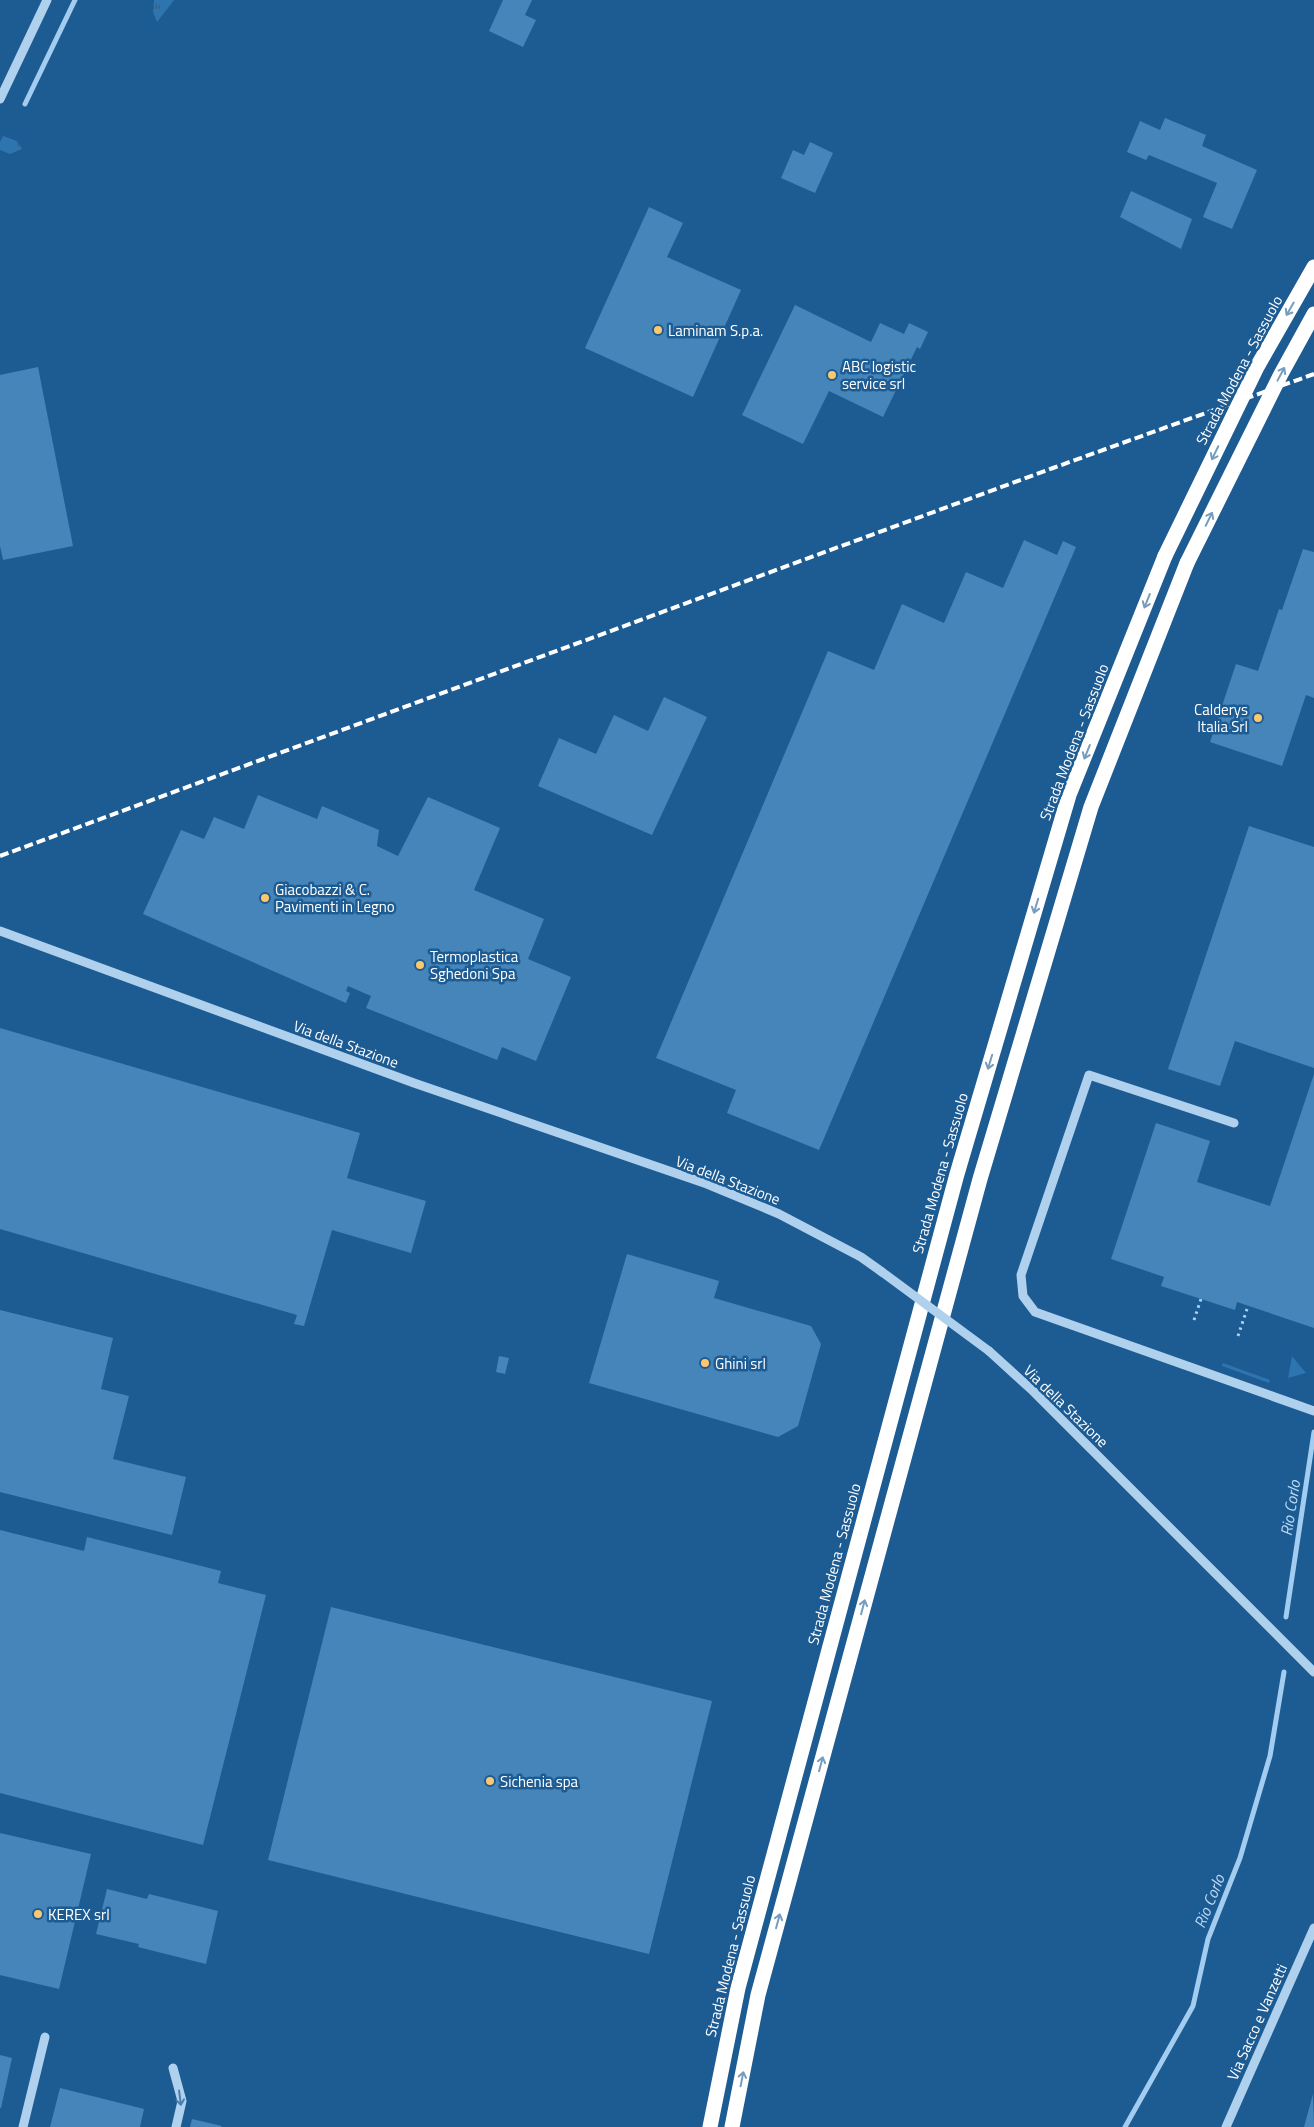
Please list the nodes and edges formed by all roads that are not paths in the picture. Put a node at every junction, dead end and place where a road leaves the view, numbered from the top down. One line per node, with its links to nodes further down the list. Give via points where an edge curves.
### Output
1 (47, 0): 2 (street)
2 (0, 99)
3 (1314, 267): 14 (highway, Strada Modena - Sassuolo, one-way to 14, bridge, via 1257,367 1164,556 1070,795 957,1174 738,1988)
4 (1314, 314): 15 (highway, one-way to 4, bridge, via 758,1995 982,1170 1091,807 1187,563)
5 (0, 931): 8 (street, Via della Stazione, bridge, via 414,1083 707,1184 779,1214 861,1258 989,1351 1033,1391)
6 (1234, 1123): 7 (street, via 1089,1075 1020,1274 1023,1296 1036,1312)
7 (1314, 1411)
8 (1314, 1672)
9 (1314, 1928): 16 (street, Via Sacco e Vanzetti)
10 (45, 2037): 12 (street)
11 (173, 2068): 13 (street, one-way to 13, via 182,2101)
12 (23, 2127)
13 (176, 2127)
14 (710, 2127)
15 (732, 2127)
16 (1226, 2127)

